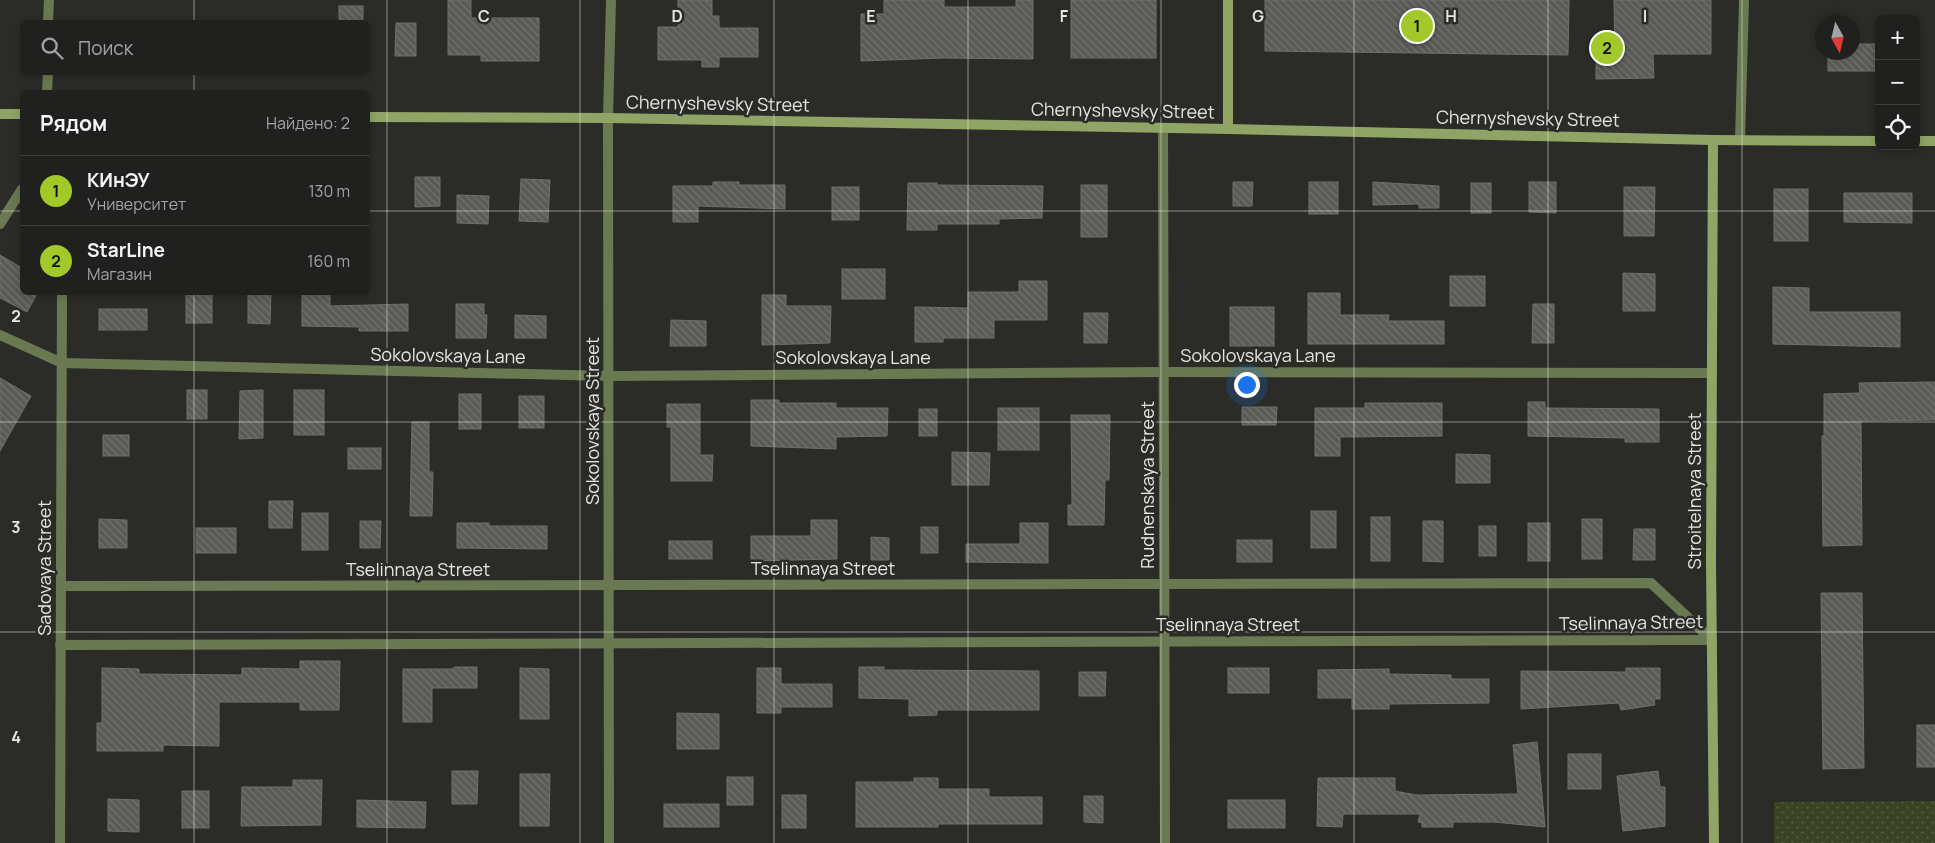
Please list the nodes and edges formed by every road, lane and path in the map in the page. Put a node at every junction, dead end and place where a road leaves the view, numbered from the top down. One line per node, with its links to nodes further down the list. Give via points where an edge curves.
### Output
1 (49, 0): 5 (street)
2 (611, 0): 11 (street, Sokolovskaya Street)
3 (1228, 0): 13 (street)
4 (1744, 0): 15 (street)
5 (48, 20)
6 (48, 75): 7 (street)
7 (47, 90)
8 (0, 114): 9 (street)
9 (20, 114)
10 (370, 117): 11 (street, Chernyshevsky Street)
11 (608, 118): 12 (street, Chernyshevsky Street); 26 (street, Sokolovskaya Street)
12 (1163, 128): 13 (street, Chernyshevsky Street); 24 (street, Rudnenskaya Street)
13 (1228, 129): 14 (street, Chernyshevsky Street)
14 (1713, 140): 15 (street, Chernyshevsky Street); 25 (street, Stroitelnaya Street)
15 (1740, 140): 16 (street, Chernyshevsky Street)
16 (1875, 141)
17 (1920, 141): 18 (street)
18 (1935, 141)
19 (20, 192): 20 (street)
20 (0, 224)
21 (62, 295): 23 (street, Sadovaya Street)
22 (0, 335): 23 (street, Sokolovskaya Lane)
23 (62, 363): 26 (street, Sokolovskaya Lane); 28 (street, Sadovaya Street)
24 (1164, 372): 25 (street, Sokolovskaya Lane); 26 (street, Sokolovskaya Lane); 27 (street, Rudnenskaya Street)
25 (1712, 373): 30 (street, Stroitelnaya Street)
26 (609, 376): 29 (street, Sokolovskaya Street)
27 (1165, 584): 29 (street, Tselinnaya Street); 30 (street, Tselinnaya Street, via 1651,583); 31 (street, Rudnenskaya Street)
28 (61, 586): 29 (street, Tselinnaya Street); 33 (street, Sadovaya Street)
29 (609, 586): 32 (street, Sokolovskaya Street)
30 (1712, 640): 31 (street, Tselinnaya Street); 37 (street, Stroitelnaya Street)
31 (1165, 642): 32 (street, Tselinnaya Street); 36 (street, Rudnenskaya Street)
32 (609, 643): 33 (street, Tselinnaya Street); 35 (street, Sokolovskaya Street)
33 (60, 645): 34 (street, Sadovaya Street)
34 (60, 843)
35 (608, 843)
36 (1165, 843)
37 (1714, 843)

